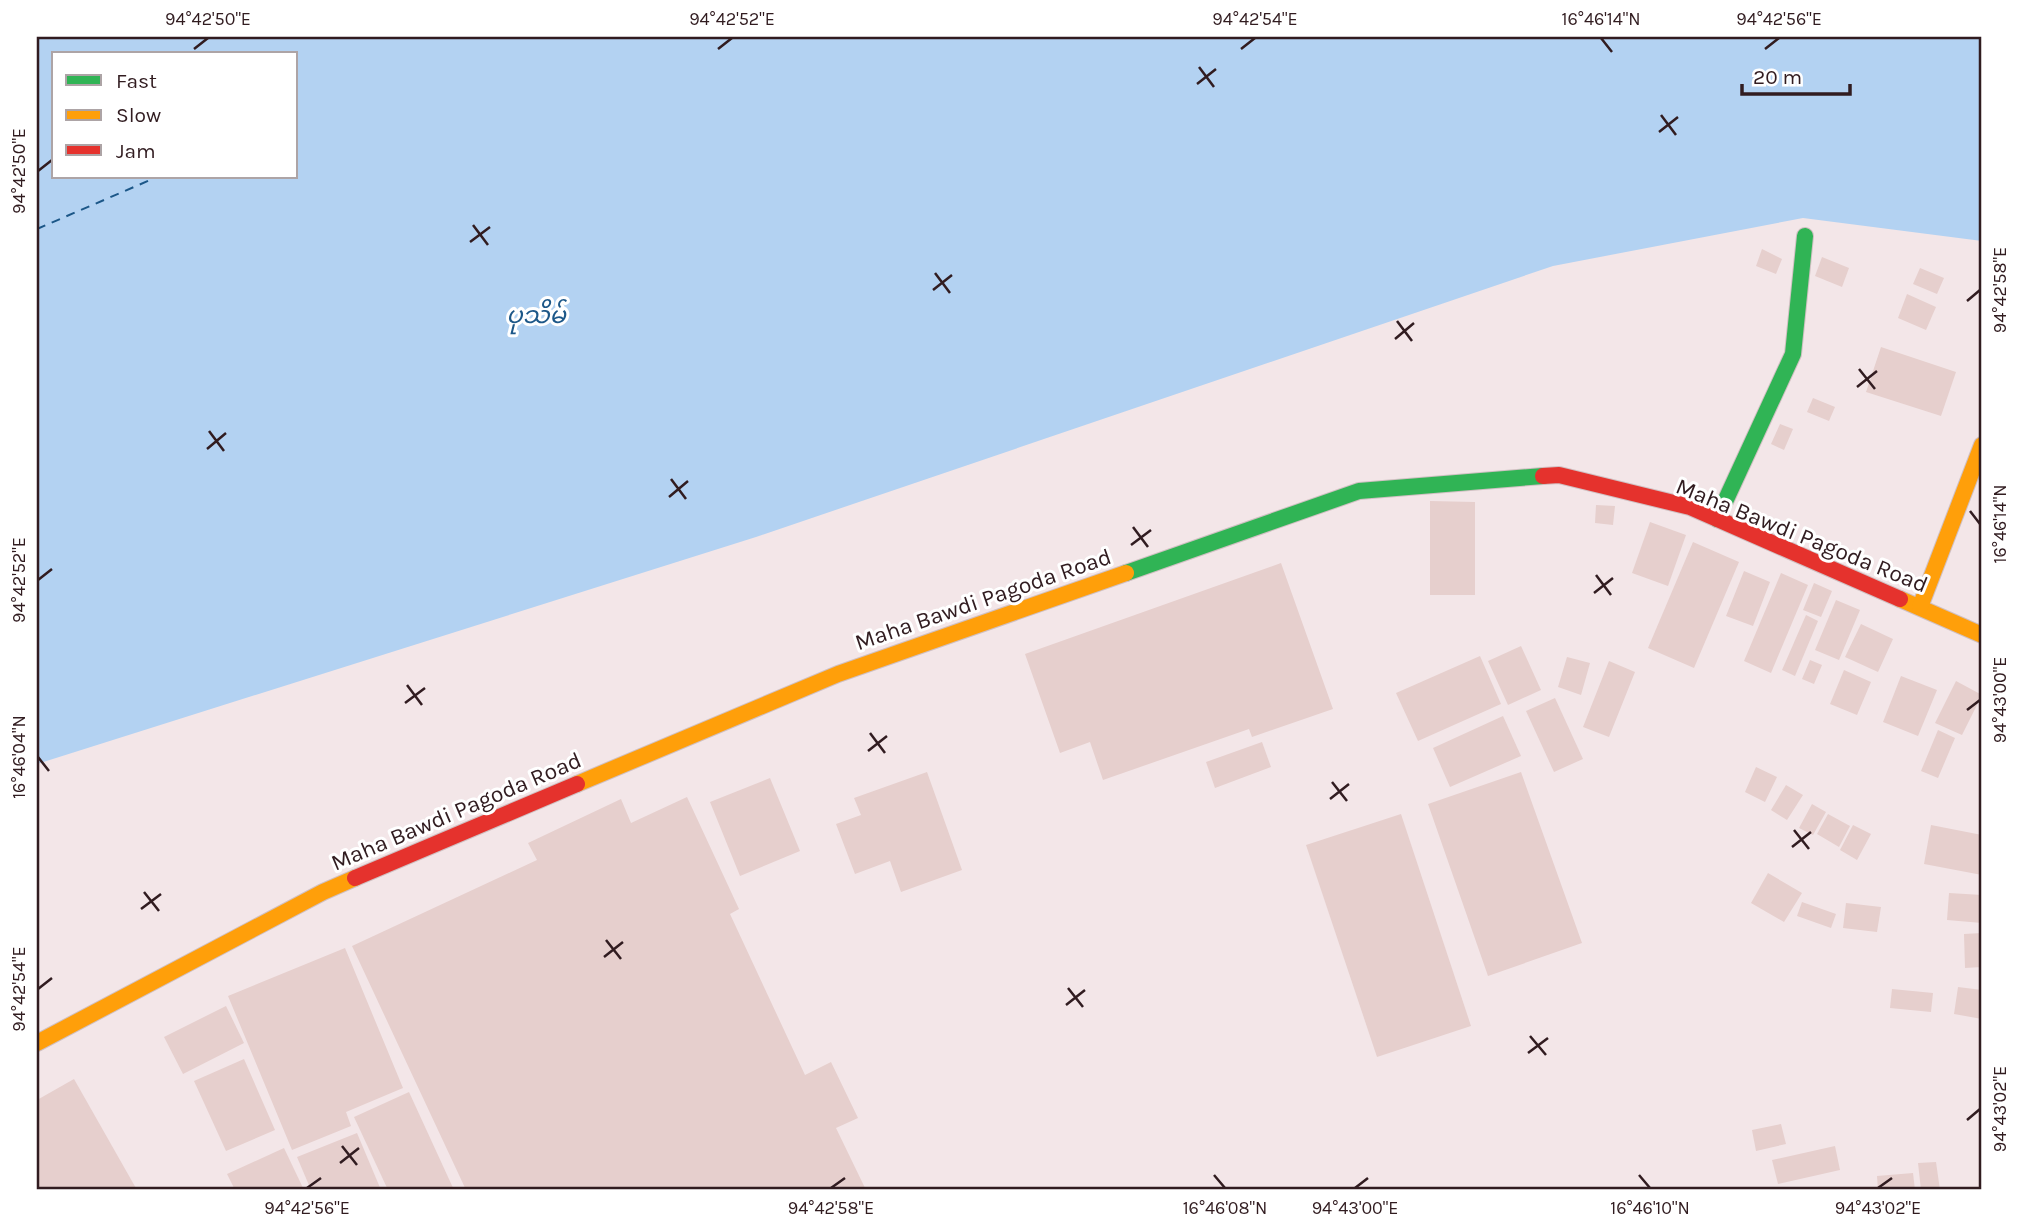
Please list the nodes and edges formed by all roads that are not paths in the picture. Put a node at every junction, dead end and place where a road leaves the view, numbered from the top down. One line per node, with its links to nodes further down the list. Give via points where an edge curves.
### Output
1 (1805, 236): 3 (street, via 1793,354)
2 (1982, 445): 4 (street)
3 (1717, 519): 4 (street, Maha Bawdi Pagoda Road); 6 (street, Maha Bawdi Pagoda Road, via 1559,475 1359,491 838,674 323,892)
4 (1920, 607): 5 (street, Maha Bawdi Pagoda Road)
5 (1982, 635)
6 (37, 1043)

